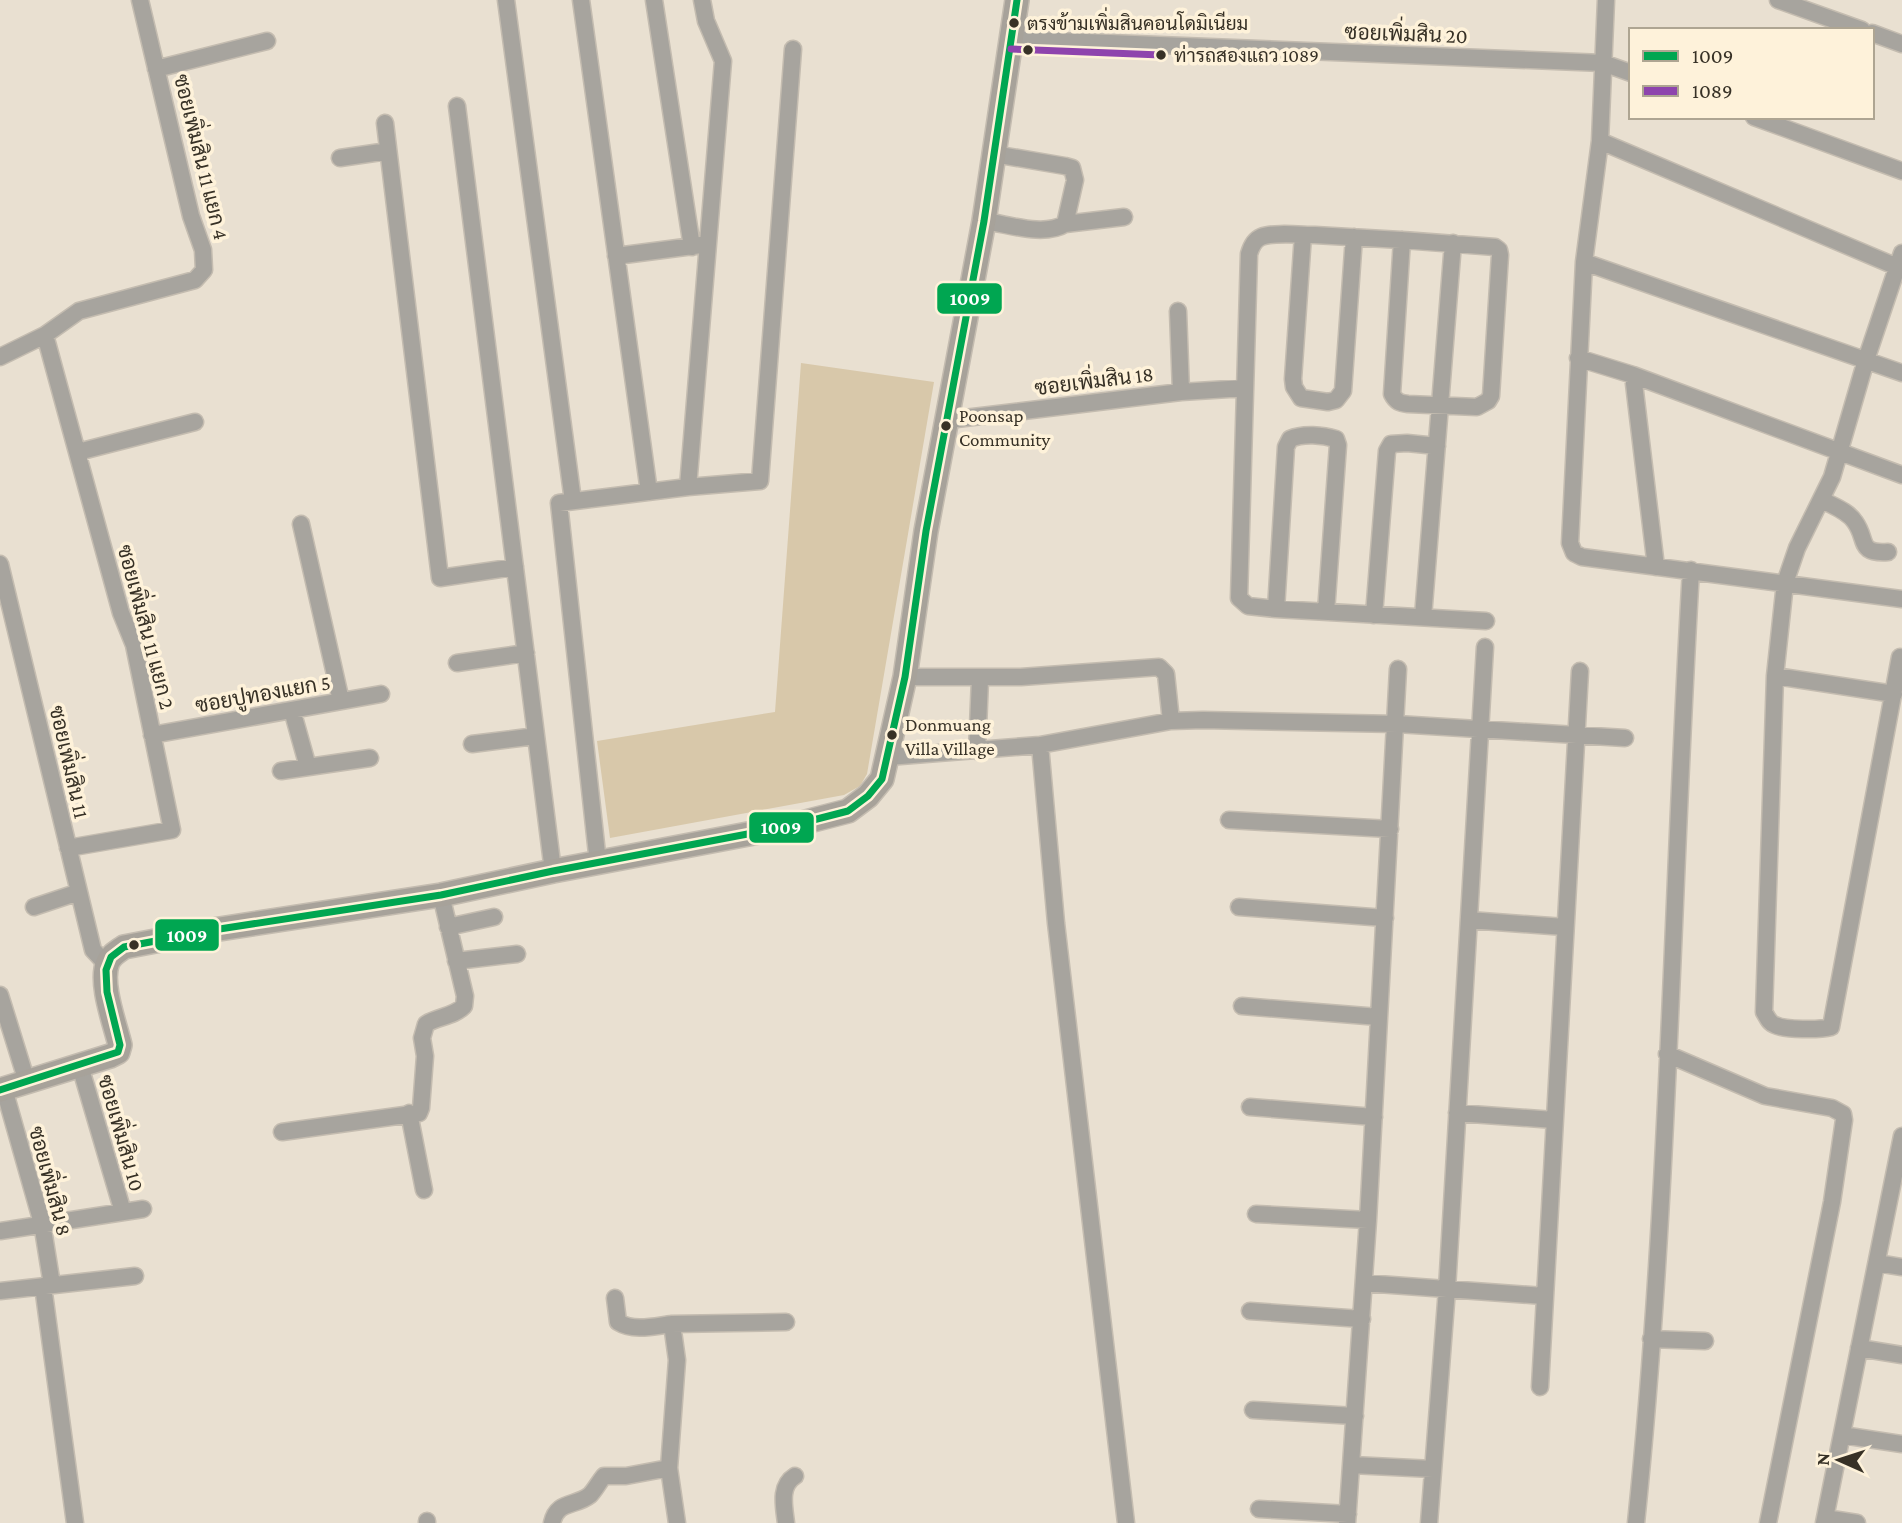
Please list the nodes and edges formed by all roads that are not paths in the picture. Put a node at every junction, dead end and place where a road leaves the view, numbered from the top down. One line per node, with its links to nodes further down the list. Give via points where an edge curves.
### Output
1 (140, 0): 16 (street, ซอยเพิ่มสิน 11 แยก 4)
2 (506, 0): 56 (street)
3 (581, 0): 34 (street)
4 (654, 0): 33 (street)
5 (702, 0): 33 (street, via 723,61)
6 (1017, 0): 11 (street)
7 (1606, 0): 15 (street)
8 (1778, 0): 9 (street)
9 (1856, 28)
10 (1874, 34): 13 (street)
11 (1011, 39): 15 (street, ซอยเพิ่มสิน 20); 23 (street)
12 (267, 41): 16 (street)
13 (1902, 44)
14 (793, 49): 53 (street, via 760,481)
15 (1603, 63): 17 (street, ซอยเพิ่มสิน 20); 21 (street)
16 (156, 69): 38 (street, ซอยเพิ่มสิน 11 แยก 4, via 203,250 204,270 194,280 79,311)
17 (1629, 72)
18 (457, 106): 60 (street)
19 (1759, 119): 25 (street)
20 (385, 123): 22 (street)
21 (1600, 141): 35 (street); 36 (street)
22 (388, 150): 24 (street); 60 (street, via 440,578)
23 (994, 154): 27 (street); 28 (street, via 1072,169 1075,180)
24 (340, 158)
25 (1902, 171)
26 (1124, 217): 28 (street)
27 (984, 220): 28 (street, via 1045,230); 47 (street)
28 (1065, 224)
29 (1303, 235): 30 (street); 30 (street, via 1294,387 1301,398 1328,402 1343,391); 44 (street, via 1264,236 1251,247)
30 (1354, 237): 31 (street)
31 (1402, 240): 32 (street); 46 (street, via 1392,394 1398,402)
32 (1453, 243): 46 (street); 46 (street, via 1499,250 1491,397 1477,407)
33 (700, 246): 34 (street); 53 (street)
34 (616, 256): 54 (street)
35 (1584, 262): 40 (street); 41 (street)
36 (1900, 263): 41 (street)
37 (1178, 311): 45 (street)
38 (45, 335): 39 (street, ซอยเพิ่มสิน 11 แยก 4); 50 (street, ซอยเพิ่มสิน 11 แยก 2)
39 (0, 357)
40 (1578, 358): 43 (street); 61 (street, via 1570,544 1582,557)
41 (1866, 360): 42 (street); 51 (street)
42 (1902, 373)
43 (1633, 375): 51 (street); 61 (street)
44 (1245, 388): 45 (street, ซอยเพิ่มสิน 18); 65 (street, via 1252,407 1239,598 1248,606)
45 (1181, 392): 47 (street, ซอยเพิ่มสิน 18)
46 (1441, 405): 49 (street)
47 (948, 420): 77 (street)
48 (195, 422): 50 (street)
49 (1437, 446): 67 (street, via 1399,443 1391,444 1387,451); 68 (street)
50 (78, 452): 86 (street, ซอยเพิ่มสิน 11 แยก 2, via 121,613 134,645)
51 (1838, 452): 52 (street); 55 (street)
52 (1902, 475)
53 (688, 487): 54 (street)
54 (649, 492): 56 (street)
55 (1822, 500): 58 (street, via 1853,520 1869,551); 63 (street)
56 (573, 501): 100 (street, via 559,503)
57 (301, 524): 81 (street)
58 (1888, 552)
59 (0, 564): 99 (street, ซอยเพิ่มสิน 11)
60 (515, 567): 71 (street)
61 (1656, 567): 62 (street)
62 (1691, 570): 63 (street); 117 (street)
63 (1785, 583): 64 (street); 76 (street)
64 (1902, 599)
65 (1276, 610): 66 (street); 66 (street, via 1286,447 1290,439 1305,435 1331,437 1338,444)
66 (1326, 612): 67 (street)
67 (1374, 615): 68 (street)
68 (1423, 617): 69 (street)
69 (1486, 621)
70 (1485, 647): 85 (street)
71 (526, 653): 73 (street); 87 (street)
72 (1900, 657): 80 (street)
73 (457, 663)
74 (1398, 668): 84 (street)
75 (1580, 671): 88 (street)
76 (1775, 676): 80 (street); 80 (street, via 1764,1012 1776,1026 1831,1027)
77 (905, 677): 78 (street); 93 (street)
78 (979, 679): 83 (street, via 1159,667 1166,674); 92 (street)
79 (382, 694): 81 (street, ซอยปูทองแยก 5)
80 (1894, 694)
81 (341, 701): 82 (street, ซอยปูทองแยก 5)
82 (292, 710): 86 (street, ซอยปูทองแยก 5); 95 (street)
83 (1171, 722): 84 (street); 91 (street)
84 (1396, 724): 85 (street); 98 (street)
85 (1481, 728): 88 (street); 108 (street)
86 (152, 735): 99 (street, ซอยเพิ่มสิน 11 แยก 2, via 172,830)
87 (536, 736): 90 (street); 101 (street)
88 (1576, 736): 89 (street); 110 (street)
89 (1625, 738)
90 (472, 744)
91 (1040, 745): 92 (street); 169 (street)
92 (977, 751): 93 (street)
93 (888, 757): 100 (street, via 881,779 848,811)
94 (370, 758): 95 (street)
95 (308, 767): 96 (street)
96 (281, 771)
97 (1229, 820): 98 (street)
98 (1390, 829): 107 (street)
99 (68, 848): 102 (street, ซอยเพิ่มสิน 11)
100 (598, 863): 101 (street)
101 (553, 871): 103 (street)
102 (79, 892): 104 (street); 113 (street, ซอยเพิ่มสิน 11, via 93,950)
103 (441, 895): 109 (street); 113 (street, via 124,947)
104 (34, 907)
105 (1239, 907): 107 (street)
106 (494, 917): 109 (street)
107 (1385, 918): 116 (street)
108 (1469, 920): 110 (street); 122 (street)
109 (448, 927): 112 (street)
110 (1565, 927): 125 (street)
111 (517, 954): 112 (street)
112 (456, 961): 123 (street, via 464,1006 426,1024 421,1108 419,1113)
113 (107, 965): 118 (street, via 105,979 120,1045 118,1052)
114 (0, 995): 119 (street)
115 (1242, 1006): 116 (street)
116 (1379, 1017): 124 (street)
117 (1667, 1054): 149 (street); 172 (street, via 1765,1096 1843,1114 1832,1202)
118 (80, 1066): 119 (street); 131 (street, ซอยเพิ่มสิน 10)
119 (27, 1082): 120 (street)
120 (2, 1090): 134 (street, ซอยเพิ่มสิน 8)
121 (1250, 1108): 124 (street)
122 (1457, 1112): 125 (street); 141 (street)
123 (409, 1113): 126 (street); 129 (street)
124 (1374, 1117): 133 (street)
125 (1554, 1120): 143 (street)
126 (282, 1132)
127 (1902, 1136): 128 (street)
128 (1898, 1178): 136 (street)
129 (424, 1190)
130 (144, 1209): 131 (street)
131 (123, 1212): 134 (street)
132 (1256, 1214): 133 (street)
133 (1368, 1220): 139 (street)
134 (42, 1223): 135 (street); 140 (street, ซอยเพิ่มสิน 8)
135 (2, 1225)
136 (1877, 1263): 137 (street); 151 (street)
137 (1902, 1267)
138 (135, 1276): 140 (street)
139 (1364, 1283): 141 (street); 146 (street)
140 (48, 1285): 142 (street); 165 (street, ซอยเพิ่มสิน 8)
141 (1447, 1289): 143 (street); 160 (street)
142 (0, 1291)
143 (1544, 1297): 153 (street)
144 (615, 1298): 148 (street, via 618,1322 624,1326)
145 (1250, 1311): 146 (street)
146 (1362, 1319): 155 (street)
147 (786, 1322): 148 (street)
148 (672, 1324): 159 (street, via 677,1360)
149 (1651, 1339): 150 (street); 171 (street)
150 (1705, 1341)
151 (1859, 1348): 152 (street); 156 (street)
152 (1902, 1355)
153 (1540, 1387)
154 (1253, 1410): 155 (street)
155 (1355, 1416): 158 (street)
156 (1842, 1435): 157 (street); 164 (street)
157 (1902, 1444)
158 (1352, 1465): 160 (street); 163 (street)
159 (669, 1468): 166 (street, via 604,1476 591,1494 560,1506); 167 (street)
160 (1433, 1469): 170 (street)
161 (795, 1476): 168 (street, via 784,1488)
162 (1259, 1509): 163 (street)
163 (1348, 1519)
164 (1825, 1520): 173 (street)
165 (75, 1523)
166 (552, 1523)
167 (677, 1523)
168 (786, 1523)
169 (1126, 1523)
170 (1429, 1523)
171 (1636, 1523)
172 (1768, 1523)
173 (1857, 1523)

